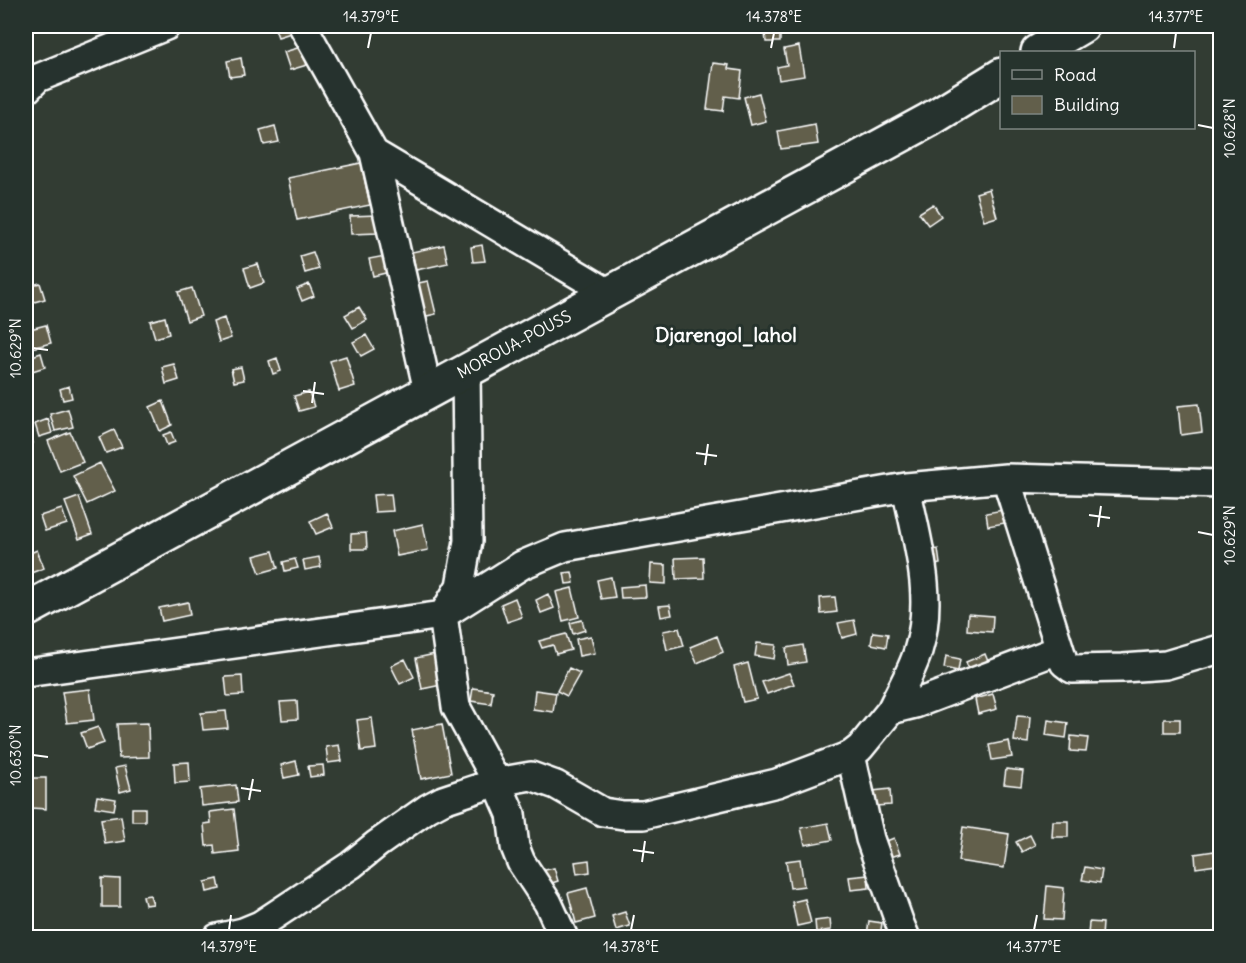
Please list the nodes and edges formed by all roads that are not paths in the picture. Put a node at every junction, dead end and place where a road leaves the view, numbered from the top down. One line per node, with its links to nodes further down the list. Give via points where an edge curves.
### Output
1 (166, 26): 6 (street)
2 (303, 26): 7 (street)
3 (1082, 26): 4 (main road)
4 (1040, 51)
5 (1000, 76): 8 (main road, MOROUA-POUSS, via 929,120)
6 (30, 82)
7 (374, 153): 8 (street); 10 (street)
8 (609, 293): 9 (main road, MOROUA-POUSS)
9 (466, 370): 10 (main road, MOROUA-POUSS); 15 (street, via 468,541 460,586)
10 (428, 391): 14 (main road, MOROUA-POUSS)
11 (1006, 478): 12 (street); 13 (street); 17 (street)
12 (1221, 484)
13 (906, 487): 15 (street, via 565,547 522,565); 19 (street, via 924,579 925,616 918,652)
14 (26, 610)
15 (443, 615): 18 (street); 21 (street, via 456,707)
16 (1221, 649): 17 (street, via 1166,665 1092,669 1072,669)
17 (1058, 650): 19 (street)
18 (26, 673)
19 (891, 710): 20 (street)
20 (851, 755): 21 (street, via 777,783 643,815 603,812 556,785 531,776); 24 (street, via 870,839)
21 (497, 782): 22 (street, via 428,808 260,925); 23 (street, via 511,814 520,862 548,903)
22 (217, 938)
23 (564, 938)
24 (906, 938)

